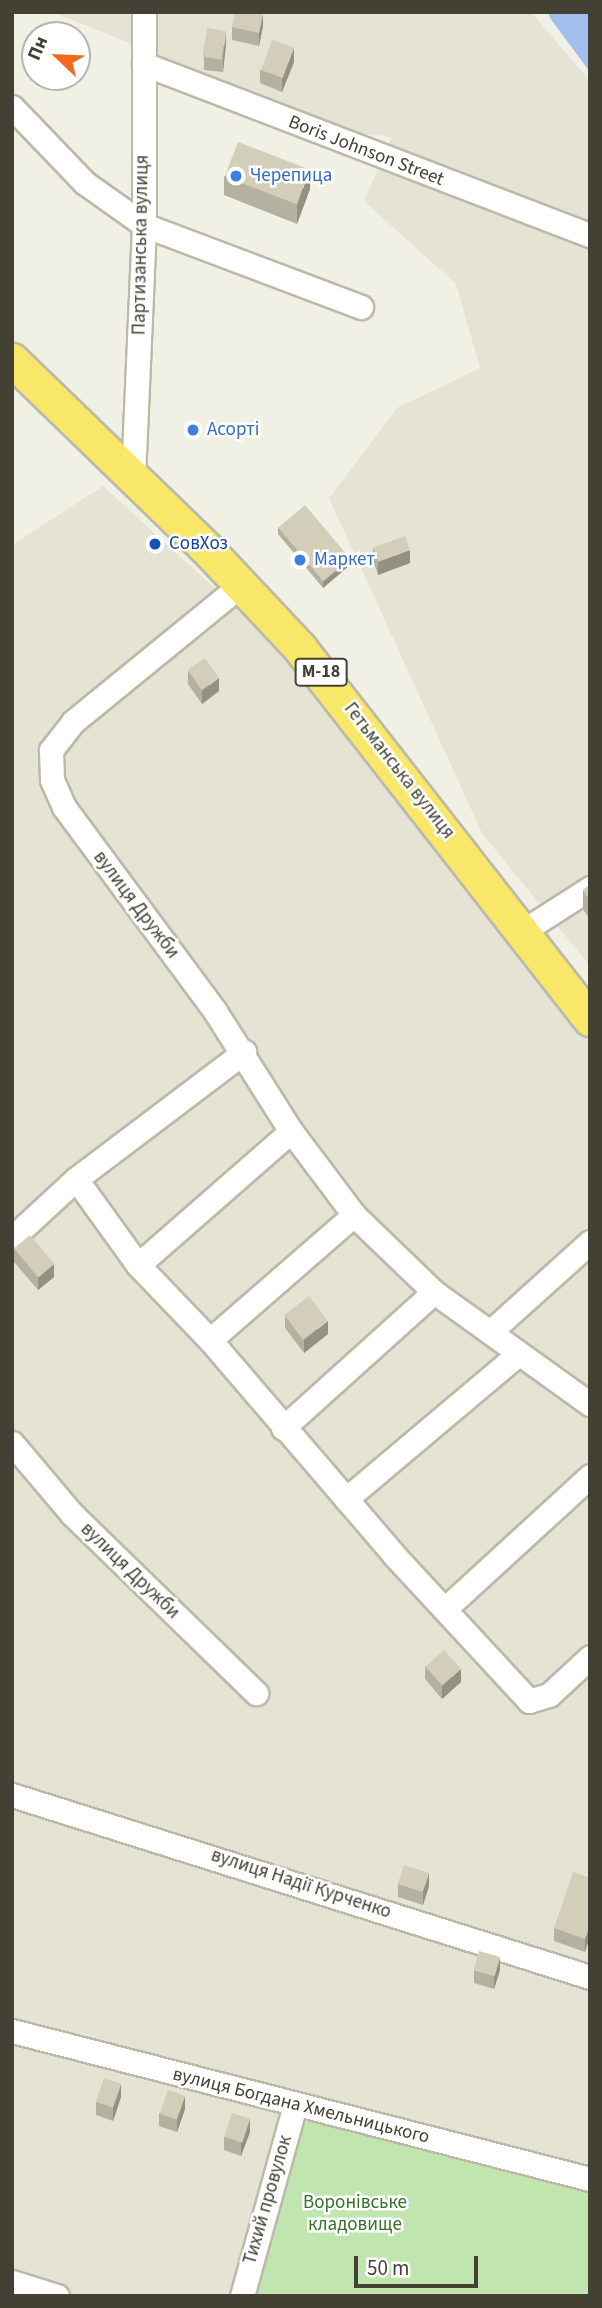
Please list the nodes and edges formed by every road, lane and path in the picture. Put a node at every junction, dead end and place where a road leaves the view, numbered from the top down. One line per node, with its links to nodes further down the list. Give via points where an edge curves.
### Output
1 (144, 12): 2 (street, Партизанська вулиця)
2 (144, 64): 4 (street, Партизанська вулиця); 5 (street, Boris Johnson Street)
3 (12, 107): 4 (street, via 85,183)
4 (144, 225): 6 (street); 8 (street, Партизанська вулиця)
5 (590, 235)
6 (361, 307)
7 (12, 360): 8 (highway, Гетьманська вулиця / М-18)
8 (133, 478): 9 (highway, Гетьманська вулиця / М-18)
9 (242, 584): 11 (highway, Гетьманська вулиця / М-18, via 345,700); 13 (street, вулиця Дружби, via 73,722 51,750 52,780 64,807)
10 (590, 888): 11 (street)
11 (523, 931): 12 (highway, Гетьманська вулиця / М-18)
12 (590, 1019)
13 (244, 1052): 14 (street, вулиця Дружби); 15 (street)
14 (291, 1131): 16 (street, вулиця Дружби); 19 (street)
15 (76, 1180): 17 (street); 19 (street)
16 (355, 1214): 20 (street, вулиця Дружби); 22 (street)
17 (12, 1238)
18 (590, 1242): 21 (street)
19 (138, 1265): 22 (street)
20 (434, 1292): 21 (street, вулиця Дружби); 25 (street)
21 (490, 1332): 23 (street, вулиця Дружби)
22 (211, 1339): 25 (street)
23 (517, 1355): 24 (street, вулиця Дружби); 28 (street)
24 (590, 1404)
25 (283, 1428): 28 (street)
26 (12, 1443): 31 (street, вулиця Дружби, via 72,1514)
27 (590, 1476): 29 (street)
28 (346, 1499): 29 (street)
29 (447, 1607): 30 (street, via 529,1701 549,1695)
30 (590, 1657)
31 (256, 1693)
32 (12, 1795): 33 (street, вулиця Надії Курченко)
33 (590, 1976)
34 (12, 2031): 35 (street, вулиця Богдана Хмельницького)
35 (295, 2105): 36 (street, вулиця Богдана Хмельницького); 39 (street, Тихий провулок)
36 (590, 2179)
37 (12, 2282): 38 (street)
38 (57, 2296)
39 (242, 2296)

